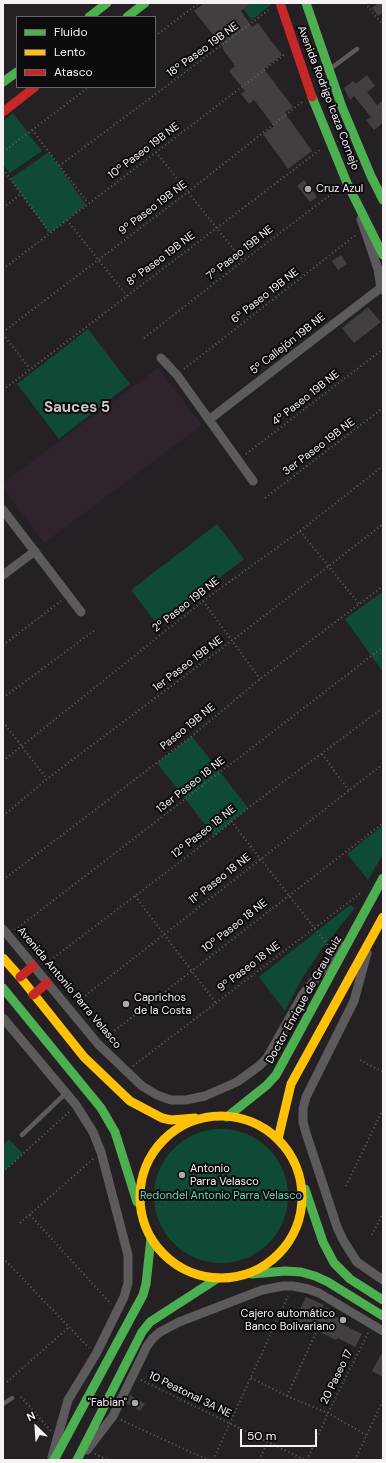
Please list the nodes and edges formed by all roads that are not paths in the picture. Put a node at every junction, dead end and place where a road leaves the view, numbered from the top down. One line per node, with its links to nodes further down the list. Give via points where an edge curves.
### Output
1 (107, 3): 5 (street)
2 (145, 3): 6 (street)
3 (306, 3): 8 (street, Avenida Rodrigo Icaza Cornejo)
4 (276, 6): 14 (street, Avenida Rodrigo Icaza Cornejo, via 294,46 330,143)
5 (90, 16)
6 (128, 16)
7 (357, 49): 8 (lane)
8 (329, 70): 13 (street, Avenida Rodrigo Icaza Cornejo, via 342,107)
9 (16, 73): 10 (street)
10 (3, 82)
11 (34, 88): 12 (street)
12 (3, 112)
13 (383, 200)
14 (356, 201): 15 (street, Avenida Rodrigo Icaza Cornejo); 16 (street, Avenida Rodrigo Icaza Cornejo)
15 (383, 254)
16 (382, 288): 18 (street, 5º Callejón 19B NE)
17 (161, 358): 18 (street)
18 (210, 419): 19 (street)
19 (254, 481)
20 (3, 510): 21 (street)
21 (35, 551): 22 (street); 23 (street)
22 (3, 575)
23 (81, 612)
24 (383, 878): 26 (street, Doctor Enrique de Grau Ruiz)
25 (383, 917): 28 (street)
26 (358, 926): 32 (street, Avenida Antonio Parra Velasco, via 303,994 267,1058 237,1082 204,1096 186,1100 171,1100 142,1086 98,1044); 38 (street, Doctor Enrique de Grau Ruiz, via 276,1075)
27 (5, 932): 30 (street, Avenida Antonio Parra Velasco)
28 (370, 943): 40 (street, via 292,1084); 46 (street, via 354,1001 306,1097 303,1122 343,1240 357,1262)
29 (3, 958): 31 (street)
30 (35, 968): 31 (street); 32 (street, Avenida Antonio Parra Velasco)
31 (20, 977): 34 (street)
32 (47, 983): 34 (street)
33 (3, 988): 42 (street, via 101,1108 114,1132)
34 (33, 995): 37 (street, via 84,1057 130,1101 171,1120)
35 (3, 1018): 36 (street)
36 (66, 1093): 39 (lane); 52 (street, via 93,1132 101,1152 128,1254 128,1283 124,1297 96,1354 68,1400 56,1437)
37 (212, 1117): 38 (street); 42 (street, via 186,1124 163,1140 148,1163 140,1189)
38 (227, 1117): 40 (street, via 240,1118 265,1128)
39 (22, 1135)
40 (278, 1139): 41 (street)
41 (298, 1171): 44 (street, via 302,1198 298,1223 284,1249 262,1267); 47 (street, via 323,1242 334,1263 350,1279)
42 (142, 1217): 43 (street)
43 (150, 1238): 45 (street, via 165,1256 183,1269); 52 (street, via 143,1295)
44 (237, 1277): 45 (street); 48 (street, via 271,1272 301,1272 328,1282)
45 (218, 1278): 53 (street, via 150,1322 142,1332)
46 (383, 1280)
47 (383, 1300)
48 (383, 1316)
49 (383, 1331): 53 (street, via 308,1288 293,1286 262,1290 168,1327 147,1346 112,1416)
50 (12, 1398): 51 (lane)
51 (3, 1404)
52 (52, 1460)
53 (78, 1460)

